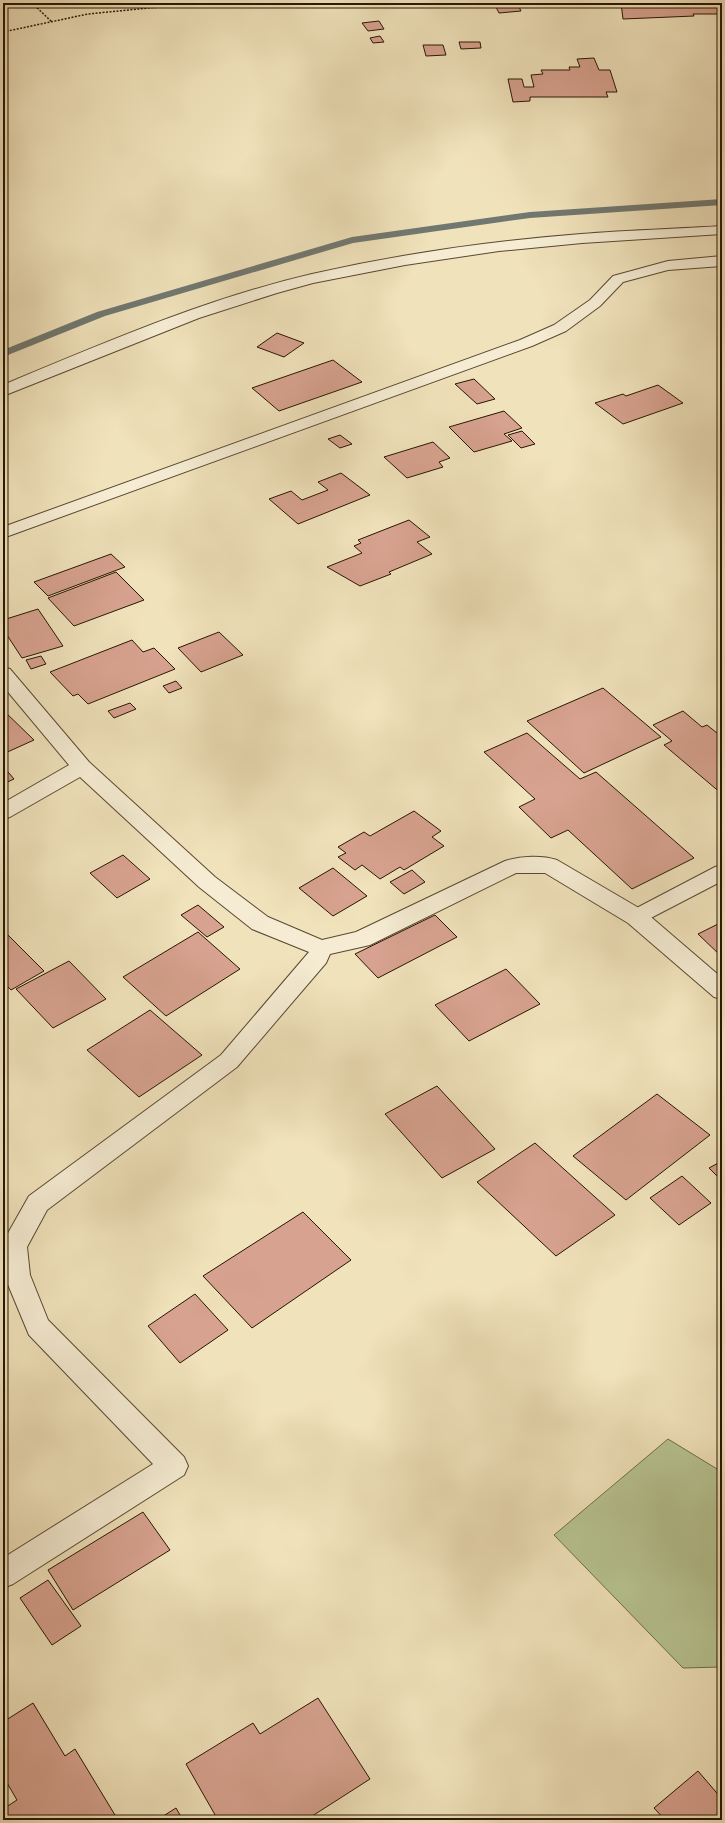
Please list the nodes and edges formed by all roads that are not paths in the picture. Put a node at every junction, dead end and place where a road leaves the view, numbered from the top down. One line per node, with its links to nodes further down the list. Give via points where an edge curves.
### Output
1 (722, 230): 3 (street, via 492,247 310,279 195,313)
2 (722, 261): 4 (street, via 668,266 618,279 595,303 560,328 526,343)
3 (3, 391)
4 (3, 534)
5 (3, 674): 6 (street)
6 (82, 767): 7 (street); 10 (street, via 207,882 260,923)
7 (3, 812)
8 (722, 872): 9 (lane)
9 (636, 917): 10 (street, via 549,865 513,866 362,939); 11 (street)
10 (321, 948): 12 (street, via 318,957 229,1061 38,1203 14,1246 17,1275 38,1327 174,1466)
11 (722, 991)
12 (3, 1574)

